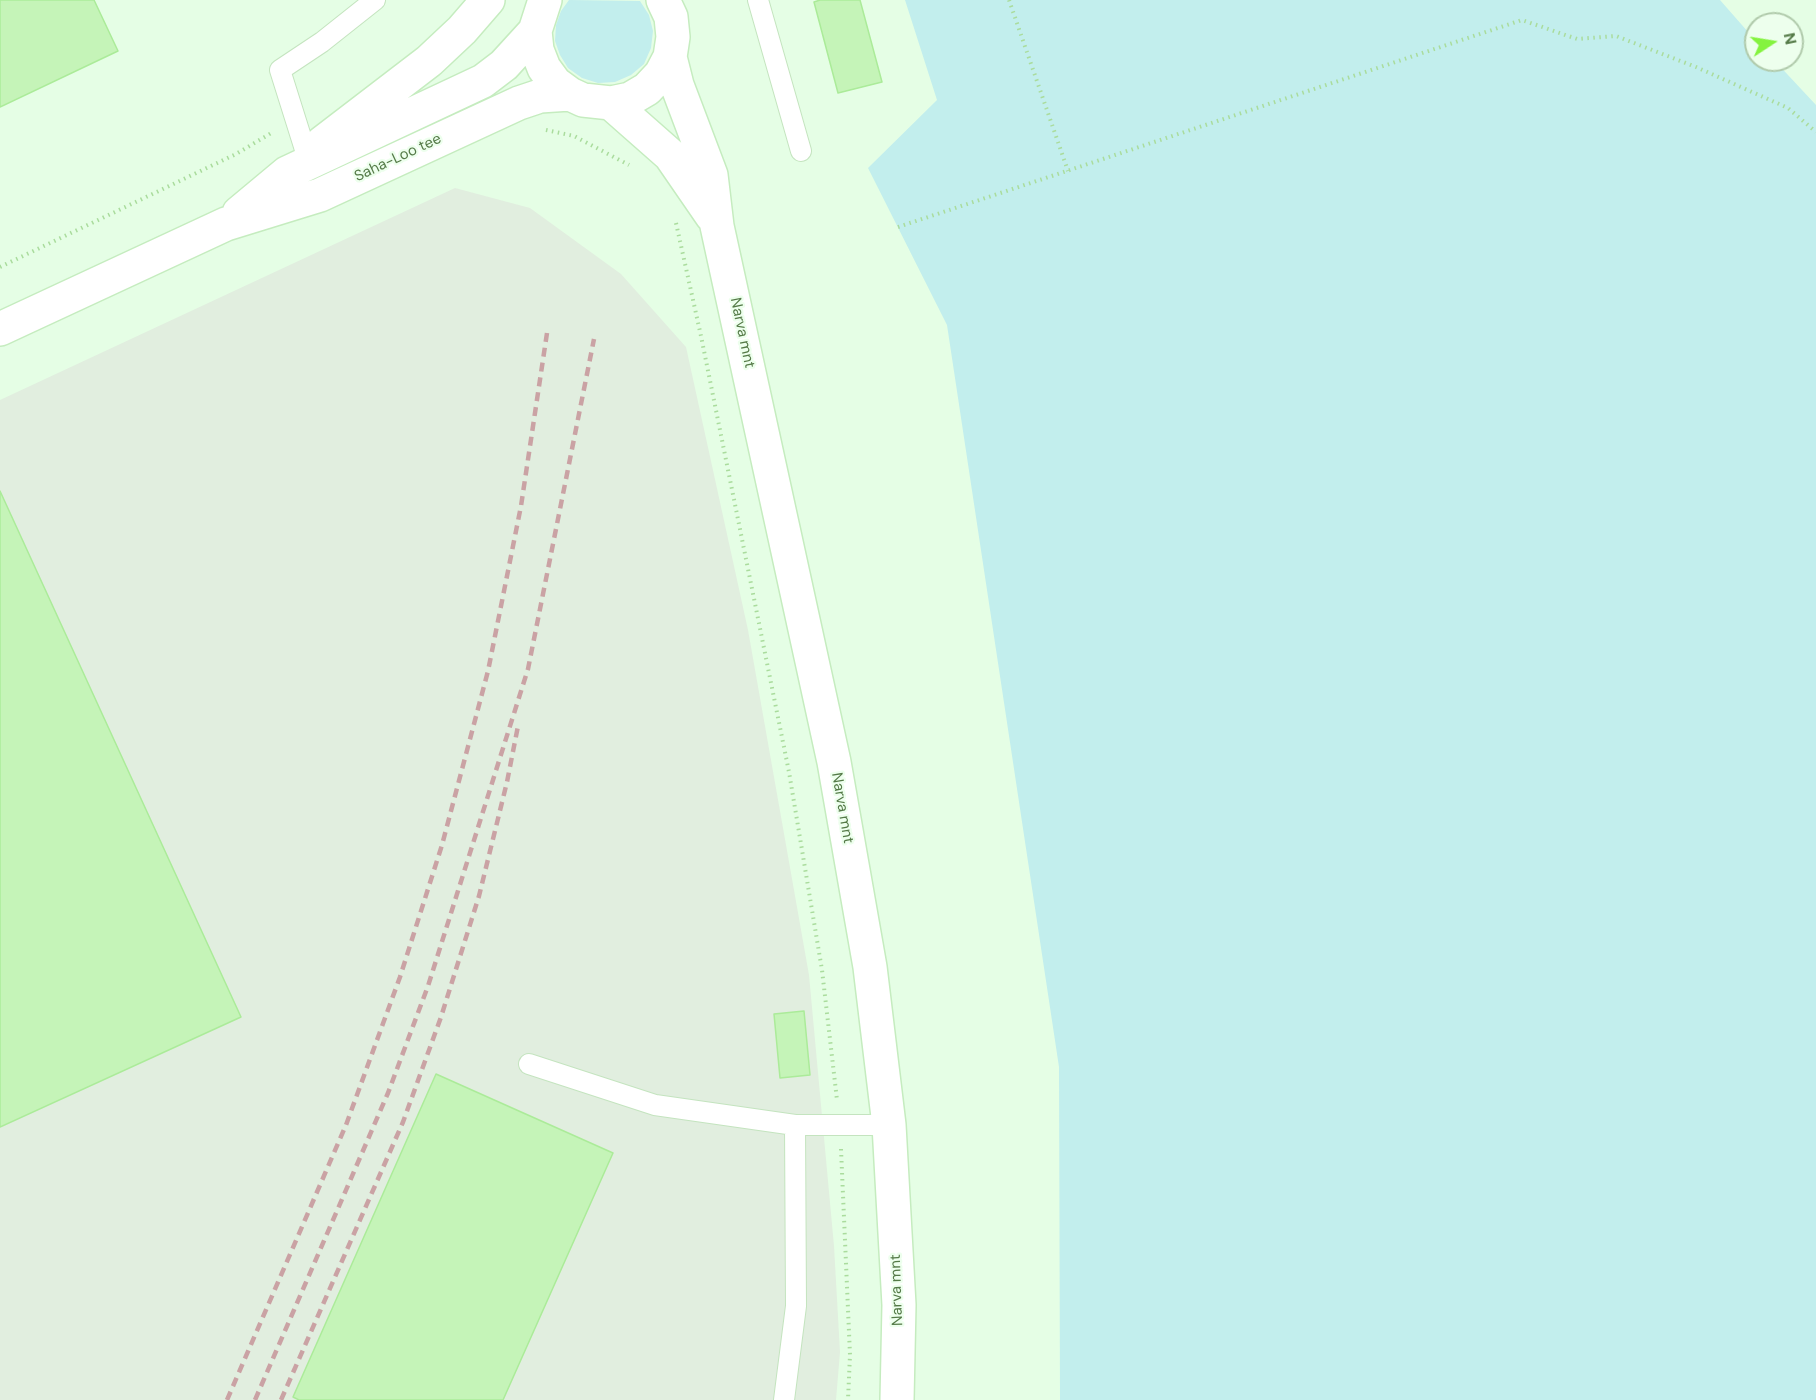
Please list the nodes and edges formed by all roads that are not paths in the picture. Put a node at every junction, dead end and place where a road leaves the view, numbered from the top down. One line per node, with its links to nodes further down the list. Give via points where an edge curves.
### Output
1 (375, 0): 11 (lane, via 280,70 296,118)
2 (488, 0): 11 (main road, via 429,61)
3 (545, 0): 6 (main road, Narva mnt)
4 (663, 0): 7 (main road, Narva mnt, via 671,17)
5 (758, 0): 10 (lane)
6 (535, 31): 8 (main road, Narva mnt, via 544,68); 11 (main road, Saha-Loo tee, via 504,65 483,81)
7 (670, 57): 9 (main road, Narva mnt, via 647,89 630,99); 13 (main road, Narva mnt, via 711,175)
8 (570, 94): 9 (main road, Narva mnt, via 583,100); 12 (main road, Saha-Loo tee, via 540,96 519,103 320,195)
9 (611, 103): 13 (main road, Narva mnt, via 670,154)
10 (801, 151)
11 (297, 165): 12 (main road, Saha-Loo tee)
12 (226, 224): 14 (main road, Saha-Loo tee)
13 (717, 226): 17 (main road, Narva mnt, via 834,762 870,967)
14 (0, 329)
15 (529, 1064): 16 (lane, via 655,1105)
16 (795, 1125): 17 (lane); 18 (lane, via 796,1306)
17 (889, 1125): 19 (main road, Narva mnt, via 899,1305)
18 (784, 1400)
19 (897, 1400)

